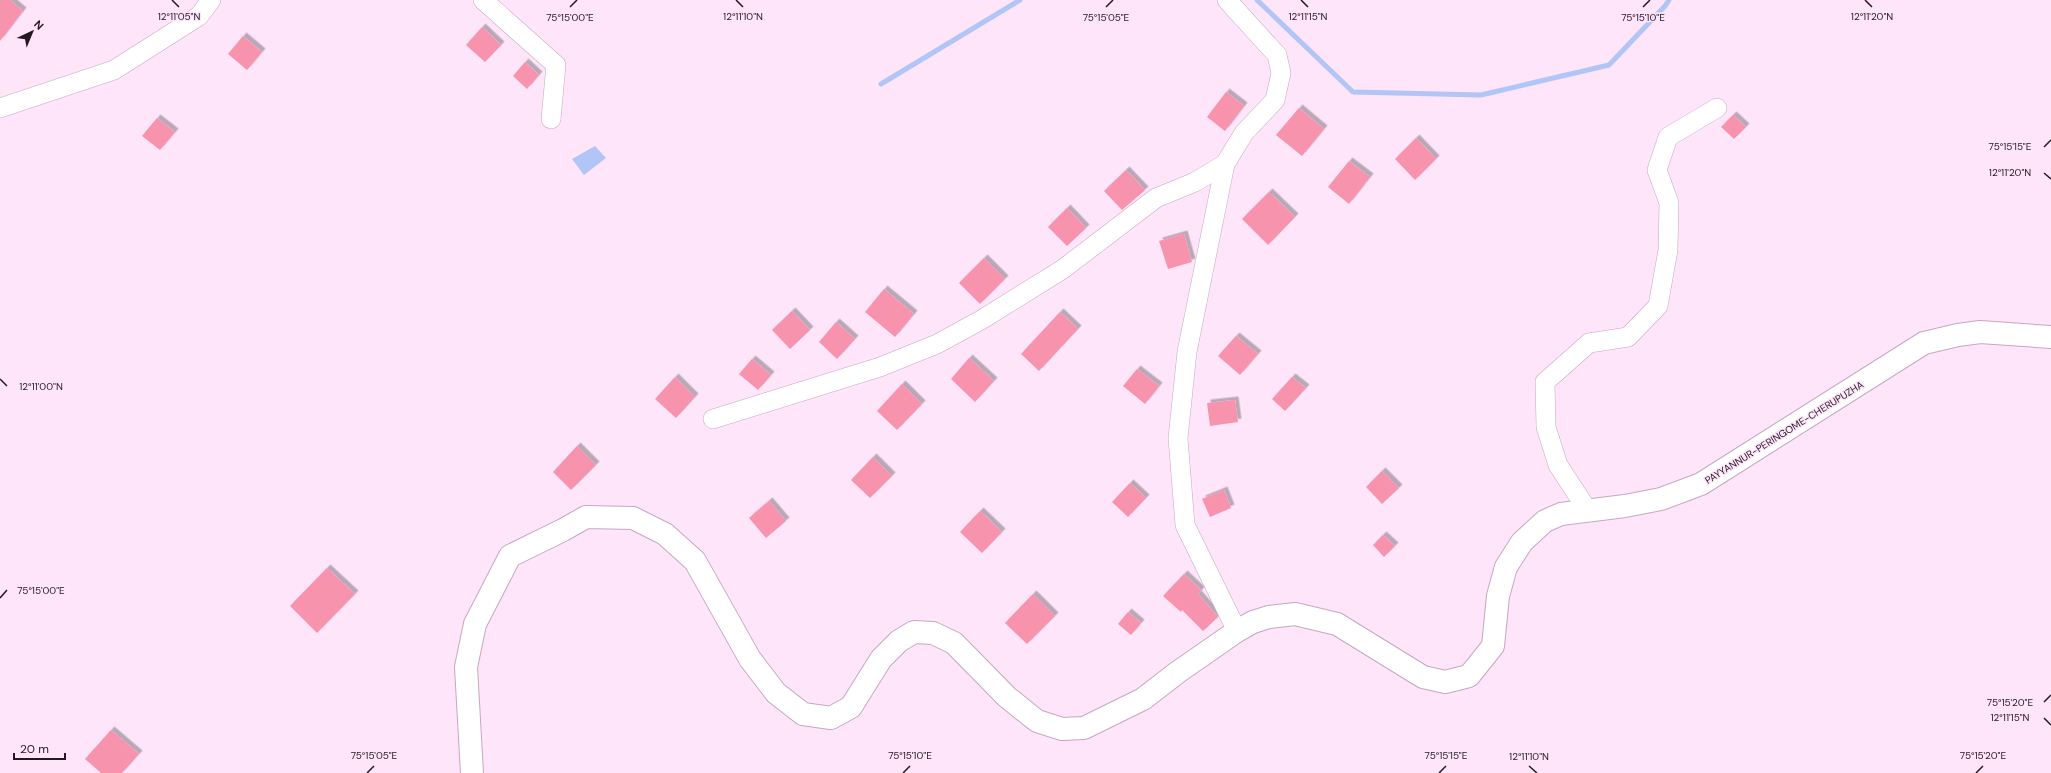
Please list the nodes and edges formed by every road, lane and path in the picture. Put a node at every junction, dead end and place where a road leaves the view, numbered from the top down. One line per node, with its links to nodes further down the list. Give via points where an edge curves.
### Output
1 (211, 0): 4 (street, via 199,16 114,70)
2 (484, 0): 6 (street, via 556,65)
3 (1227, 0): 7 (street, via 1277,55 1281,73 1275,100 1244,133)
4 (0, 108)
5 (1717, 108): 10 (street, via 1668,137 1657,170 1669,203 1668,250 1658,306 1628,337 1589,343 1545,382 1546,427 1558,465)
6 (551, 119)
7 (1225, 164): 9 (street, via 1196,182 1156,198 1063,269 982,320 937,344 880,367); 11 (street, via 1187,352 1178,438 1185,525)
8 (2051, 337): 10 (main road, PAYYANNUR-PERINGOME-CHERUPUZHA, via 1980,332 1924,344 1701,484 1661,499)
9 (713, 419)
10 (1588, 511): 11 (main road, PAYYANNUR-PERINGOME-CHERUPUZHA, via 1561,514 1544,521 1522,542 1506,567 1498,596 1493,646 1469,676 1445,682 1423,677 1337,624 1295,614 1269,617)
11 (1237, 631): 12 (main road, PAYYANNUR-PERINGOME-CHERUPUZHA, via 1143,699 1084,728 1062,729 1036,721 1007,697 954,643 933,633 914,632 899,641 881,659 851,707 831,718 803,714 776,693 750,659 695,561 666,534 634,518 586,517 510,556 475,624 466,667)
12 (472, 773)

